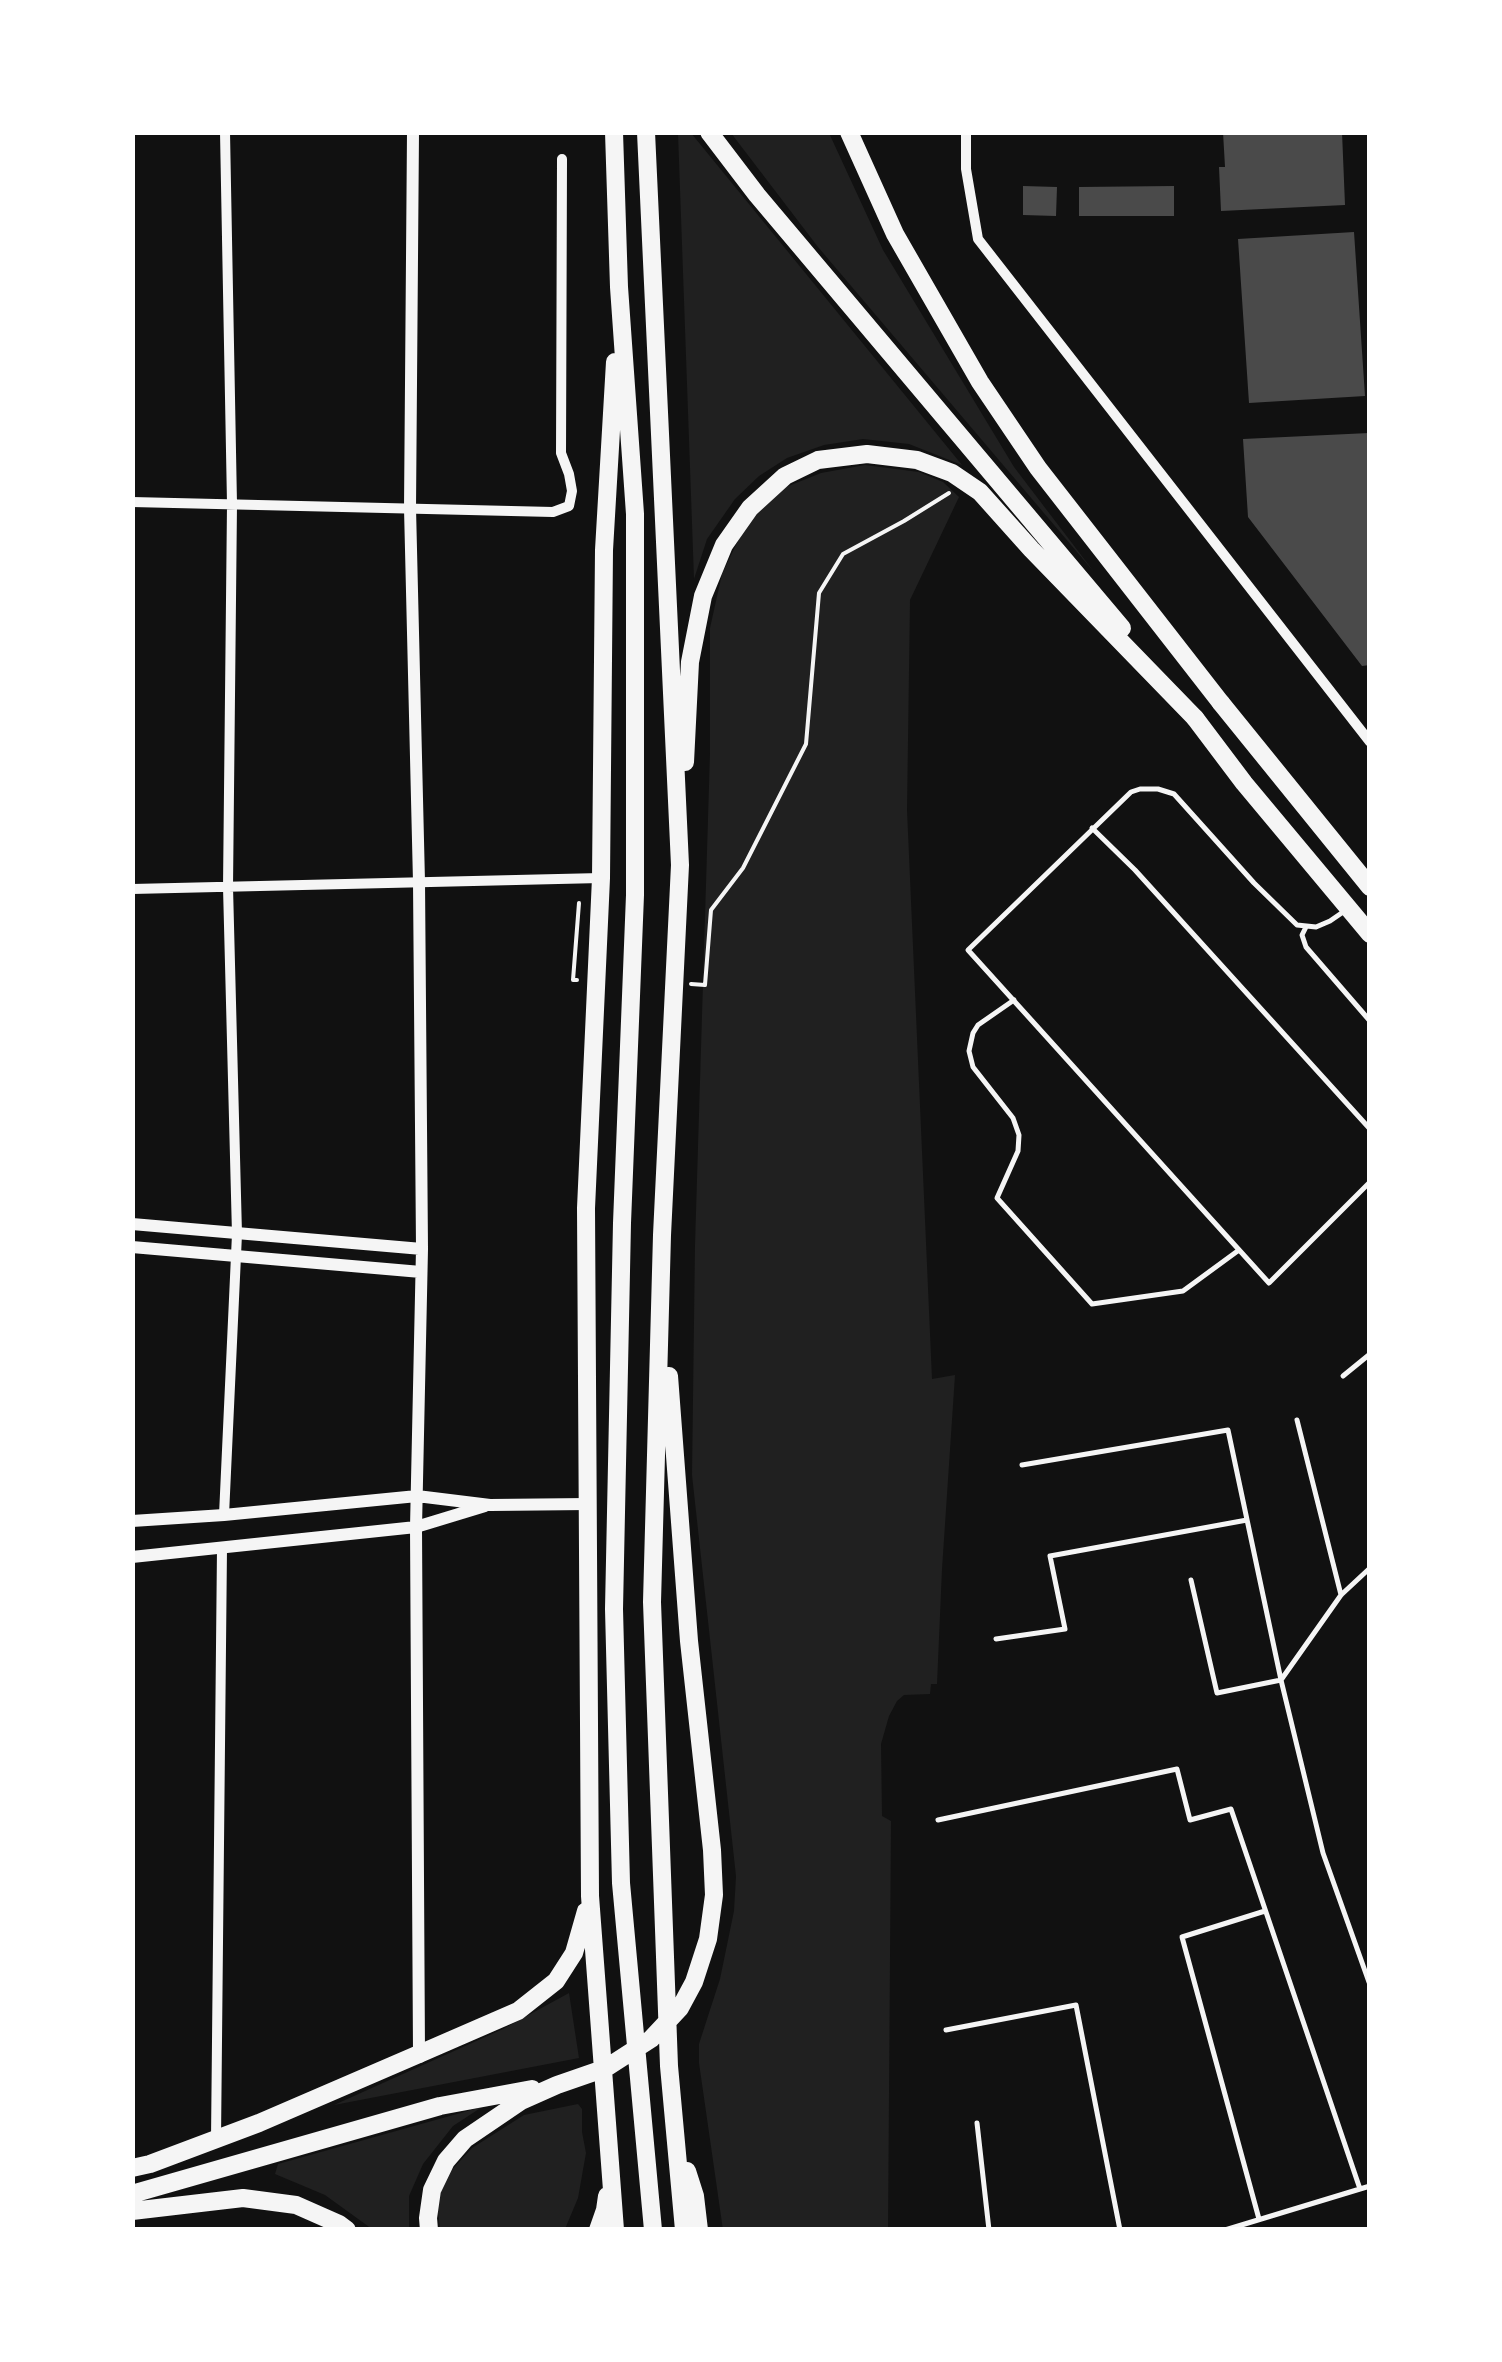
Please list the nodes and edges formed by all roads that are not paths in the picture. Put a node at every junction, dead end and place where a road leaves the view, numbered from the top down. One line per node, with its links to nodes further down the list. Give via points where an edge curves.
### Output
1 (225, 132): 11 (street)
2 (413, 132): 12 (street)
3 (614, 132): 9 (main road)
4 (646, 132): 16 (main road)
5 (709, 132): 13 (main road)
6 (849, 132): 19 (main road, via 895,234 1038,468)
7 (966, 132): 14 (street, via 978,239)
8 (562, 158): 12 (street, via 561,452 572,491 569,506 553,512)
9 (619, 287): 17 (main road, via 604,550); 76 (main road, via 635,514 635,896 614,1609 622,1883)
10 (132, 502): 11 (street)
11 (232, 504): 12 (street); 20 (street)
12 (410, 508): 18 (street)
13 (1195, 718): 16 (main road, via 980,492 952,472 867,454 818,460 785,476 750,508 724,545 703,596 690,662); 22 (main road)
14 (1370, 742)
15 (1092, 828): 23 (lane, via 1131,792 1174,794 1254,883); 25 (lane, via 968,950); 27 (lane)
16 (680, 865): 31 (main road)
17 (601, 878): 18 (street); 42 (main road, via 586,1208)
18 (419, 882): 20 (street); 33 (street)
19 (1370, 886)
20 (228, 887): 21 (street); 30 (street)
21 (132, 889)
22 (1348, 908): 23 (lane, via 1324,925); 24 (main road)
23 (1306, 927): 26 (lane, via 1306,947)
24 (1370, 934)
25 (1014, 1000): 34 (lane); 34 (lane, via 978,1025 969,1051 972,1067 1018,1134 1018,1151 997,1198 1092,1304 1184,1291)
26 (1370, 1021)
27 (1370, 1129)
28 (1370, 1182): 34 (lane, via 1269,1283)
29 (132, 1224): 30 (street)
30 (237, 1234): 33 (street); 35 (street)
31 (662, 1235): 61 (main road, via 688,1641 714,1895 708,1939 680,2008 650,2039 606,2068); 63 (main road, via 652,1602)
32 (132, 1247): 35 (street)
33 (422, 1249): 36 (street)
34 (1239, 1250)
35 (235, 1258): 36 (street); 44 (street)
36 (421, 1272): 41 (street)
37 (1370, 1354): 38 (lane)
38 (1343, 1376)
39 (1296, 1420): 52 (lane)
40 (1022, 1465): 45 (lane, via 1228,1430)
41 (416, 1496): 43 (street); 44 (street); 47 (street)
42 (588, 1504): 43 (street); 56 (main road)
43 (490, 1505): 47 (street)
44 (224, 1515): 46 (street)
45 (1248, 1520): 53 (lane, via 1050,1556 1065,1629); 54 (lane)
46 (132, 1521)
47 (416, 1527): 48 (street); 60 (street)
48 (222, 1548): 49 (street); 64 (street)
49 (132, 1557)
50 (1370, 1568): 52 (lane)
51 (1192, 1580): 54 (lane, via 1216,1693)
52 (1342, 1596): 54 (lane)
53 (996, 1639)
54 (1282, 1680): 58 (lane, via 1323,1853)
55 (938, 1820): 57 (lane, via 1177,1769 1190,1820 1231,1809)
56 (590, 1896): 60 (main road, via 574,1953 556,1981 518,2011); 65 (main road)
57 (1266, 1910): 68 (lane); 71 (lane, via 1182,1937)
58 (1370, 1985)
59 (946, 2030): 80 (lane, via 1076,2005)
60 (420, 2054): 64 (main road)
61 (557, 2085): 69 (main road, via 440,2106); 73 (main road, via 465,2138 432,2190)
62 (977, 2123): 79 (lane)
63 (676, 2131): 77 (main road); 78 (main road)
64 (216, 2139): 66 (main road)
65 (611, 2155): 74 (main road); 75 (main road)
66 (132, 2168)
67 (1370, 2186): 68 (lane)
68 (1360, 2189): 71 (lane)
69 (132, 2194)
70 (132, 2211): 72 (main road, via 244,2198 296,2206)
71 (1259, 2219): 81 (lane)
72 (347, 2230)
73 (430, 2230)
74 (598, 2230)
75 (614, 2230)
76 (653, 2230)
77 (684, 2230)
78 (698, 2230)
79 (989, 2230)
80 (1120, 2230)
81 (1224, 2230)

